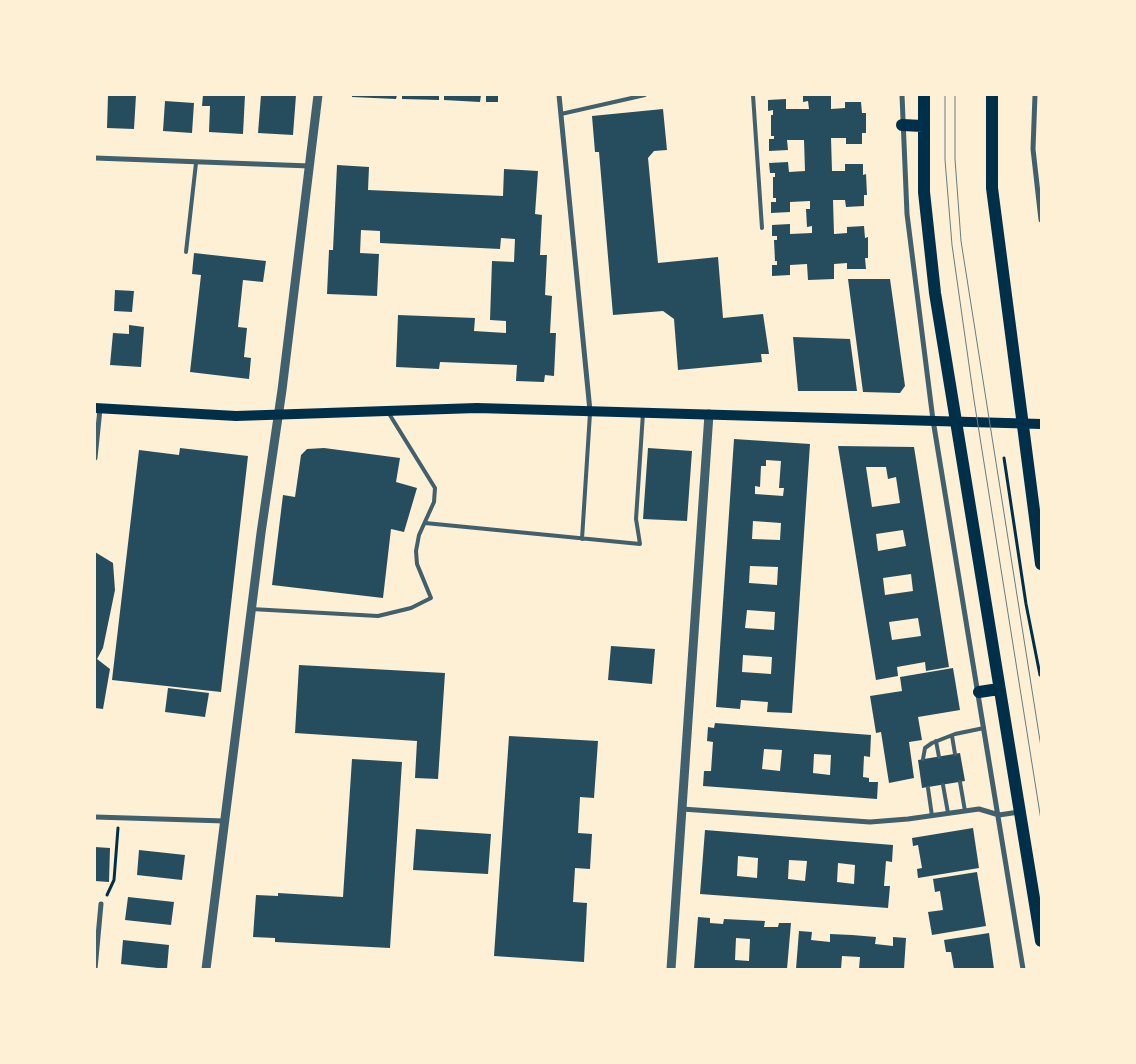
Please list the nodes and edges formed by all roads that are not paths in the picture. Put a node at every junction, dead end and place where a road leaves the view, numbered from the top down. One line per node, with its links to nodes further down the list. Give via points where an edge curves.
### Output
1 (318, 95): 14 (street)
2 (559, 95): 9 (street)
3 (645, 95): 9 (lane)
4 (753, 95): 17 (lane)
5 (902, 95): 10 (street)
6 (924, 95): 11 (main road)
7 (992, 95): 27 (main road, via 992,188)
8 (1036, 95): 15 (street, via 1034,149)
9 (560, 114): 21 (street)
10 (902, 125): 11 (main road); 25 (street, via 912,262)
11 (922, 126): 26 (main road, via 924,192 934,293)
12 (95, 158): 13 (street)
13 (196, 163): 14 (street); 18 (lane)
14 (310, 166): 24 (street)
15 (1039, 190): 16 (street)
16 (1041, 220)
17 (762, 228)
18 (186, 252)
19 (97, 409): 24 (main road); 29 (street)
20 (387, 410): 21 (main road); 24 (main road); 30 (lane, via 435,488 435,498)
21 (590, 411): 22 (main road); 31 (lane)
22 (643, 412): 23 (main road); 31 (lane, via 636,519 640,544)
23 (709, 414): 25 (main road); 45 (street)
24 (278, 415): 33 (street)
25 (932, 420): 26 (main road); 35 (street)
26 (957, 421): 27 (main road); 34 (main road)
27 (1021, 423): 28 (main road); 32 (main road)
28 (1041, 424)
29 (95, 458)
30 (425, 523): 31 (lane); 33 (lane, via 417,542 416,555 431,598 404,610 378,616)
31 (582, 539)
32 (1041, 564)
33 (251, 609): 52 (street)
34 (999, 689): 35 (main road); 47 (main road)
35 (979, 692): 36 (street)
36 (984, 728): 37 (lane); 49 (street)
37 (952, 736): 38 (lane); 39 (lane)
38 (936, 741): 40 (lane); 41 (lane, via 926,748)
39 (955, 754)
40 (939, 757)
41 (923, 759)
42 (960, 782): 46 (lane)
43 (943, 785): 48 (lane)
44 (928, 788): 50 (lane)
45 (682, 810): 50 (street, via 862,822); 57 (street)
46 (965, 811): 48 (street); 49 (street, via 979,809)
47 (1020, 812): 49 (street); 54 (main road)
48 (948, 813): 50 (street)
49 (999, 815): 58 (street)
50 (932, 816)
51 (95, 817): 52 (street)
52 (224, 821): 56 (street)
53 (101, 904): 55 (street)
54 (1041, 940)
55 (95, 969)
56 (206, 969)
57 (671, 969)
58 (1023, 969)

